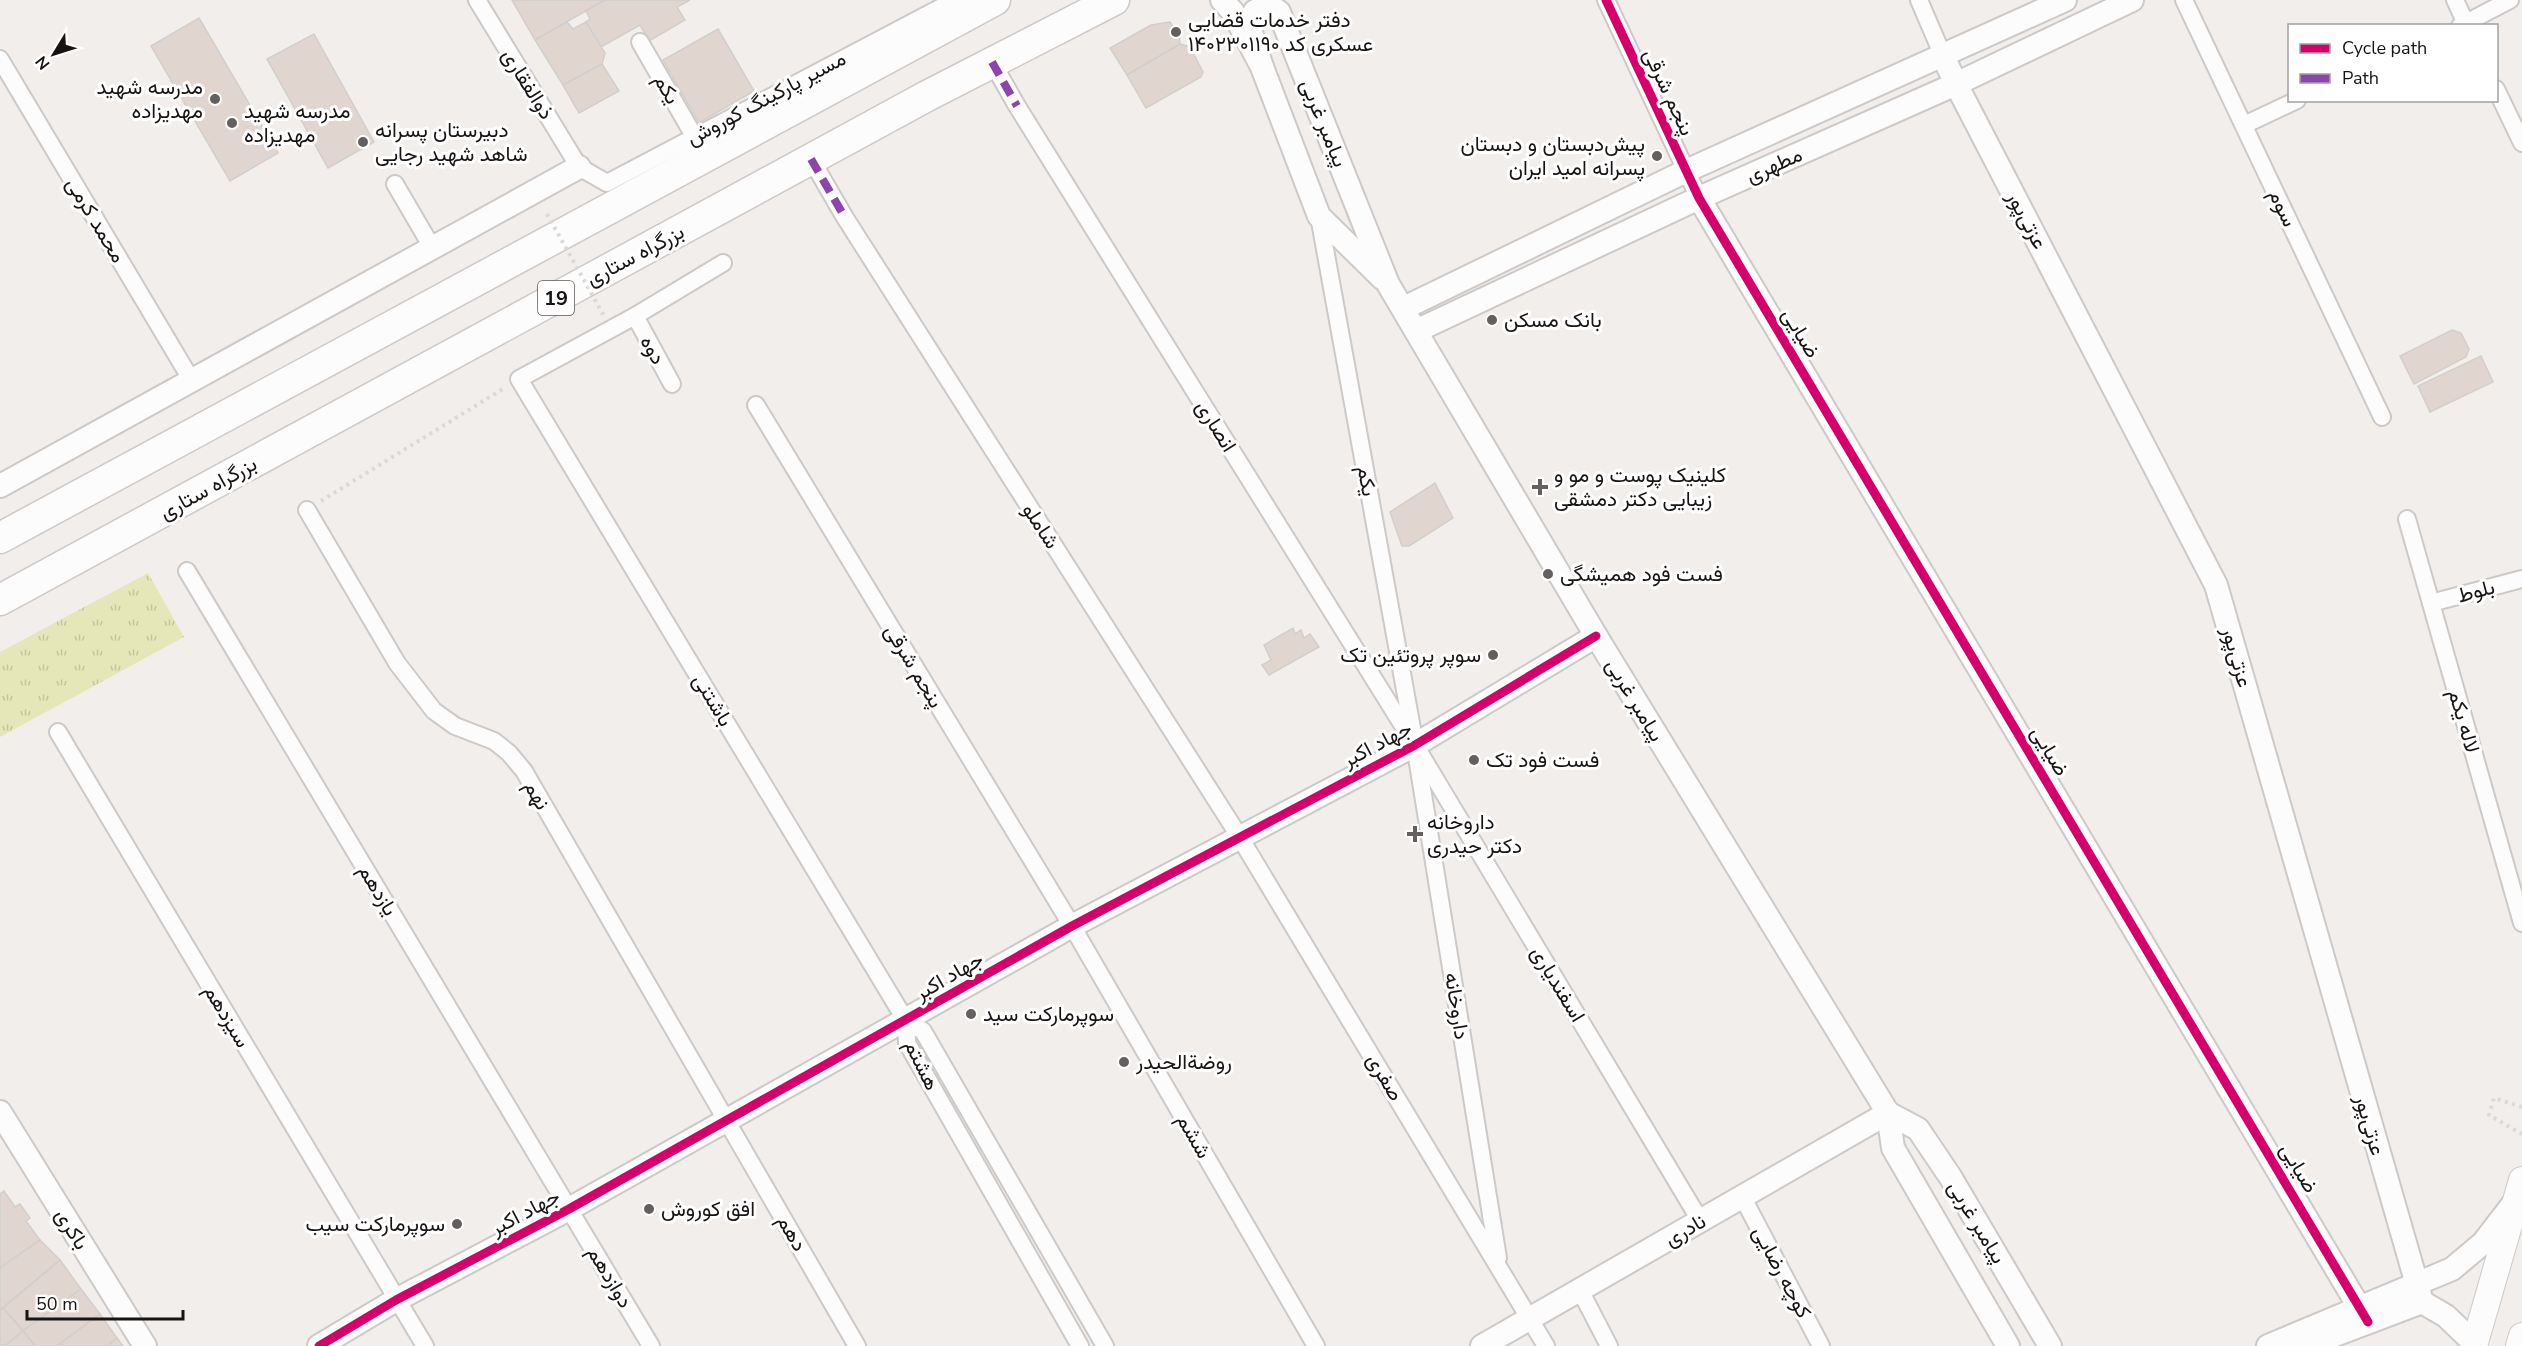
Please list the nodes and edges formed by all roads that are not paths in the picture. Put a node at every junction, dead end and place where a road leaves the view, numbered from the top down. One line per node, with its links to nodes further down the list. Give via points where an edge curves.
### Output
1 (477, 0): 27 (street, ذوالفقاری)
2 (954, 0): 24 (street, مسیر پارکینگ کوروش)
3 (995, 0): 45 (highway, 19)
4 (1114, 0): 18 (highway, بزرگراه ستاری / 19)
5 (1222, 0): 19 (street, پیامبر غربی, via 1233,12)
6 (1606, 0): 28 (street, پنجم شرقی)
7 (1919, 0): 16 (street)
8 (2065, 0): 16 (street, مطهری)
9 (2132, 0): 20 (street, مطهری)
10 (2184, 0): 23 (street, سوم)
11 (2455, 0): 13 (street)
12 (2510, 0): 14 (street)
13 (2464, 24)
14 (2466, 24)
15 (640, 42): 24 (street, یکم)
16 (1943, 56): 20 (street, عزتی‌پور); 28 (street, مطهری)
17 (0, 59): 38 (street, محمد کرمی)
18 (992, 62): 26 (highway, بزرگراه ستاری / 19); 52 (street, انصاری)
19 (1262, 67): 31 (street, پیامبر غربی); 34 (street, پیامبر غربی, via 1248,23 1255,11 1269,5 1280,12)
20 (1956, 84): 30 (street, مطهری); 66 (street, عزتی‌پور, via 2216,585)
21 (2498, 93): 25 (street)
22 (2293, 102): 23 (street)
23 (2244, 125): 41 (street, سوم)
24 (694, 136): 27 (street, مسیر پارکینگ کوروش, via 607,183)
25 (2522, 143)
26 (811, 159): 48 (highway, بزرگراه ستاری / 19); 53 (street, شاملو)
27 (579, 167): 32 (street)
28 (1686, 171): 30 (street, پنجم شرقی); 35 (street, مطهری)
29 (395, 184): 32 (street)
30 (1699, 198): 37 (street, مطهری); 68 (street, ضیایی)
31 (1319, 216): 34 (street, پیامبر غربی); 52 (street, یکم)
32 (433, 249): 38 (street)
33 (723, 263): 36 (street)
34 (1388, 284): 35 (street, پیامبر غربی)
35 (1404, 308): 37 (street, پیامبر غربی)
36 (634, 316): 39 (street, دوه); 56 (street, باشتنی, via 519,379)
37 (1416, 331): 50 (street, پیامبر غربی)
38 (192, 381): 42 (street)
39 (672, 384)
40 (756, 405): 55 (street, پنجم شرقی)
41 (2382, 417)
42 (0, 486)
43 (307, 510): 59 (street, نهم, via 397,663 434,711 455,726 494,741 524,771)
44 (2407, 519): 49 (street, لاله یکم)
45 (0, 538)
46 (187, 571): 62 (street, یازدهم)
47 (2522, 579): 49 (street, بلوط)
48 (0, 600)
49 (2431, 603): 54 (street, لاله یکم)
50 (1596, 636): 52 (street, جهاد اکبر); 58 (street, پیامبر غربی)
51 (58, 732): 67 (street, سیزدهم)
52 (1415, 746): 53 (street, جهاد اکبر); 63 (street, اسفندیاری); 64 (street, داروخانه)
53 (1239, 836): 55 (street, جهاد اکبر); 64 (street, صفری)
54 (2522, 923)
55 (1072, 926): 56 (street, جهاد اکبر); 79 (street, ششم)
56 (906, 1022): 59 (street, جهاد اکبر); 77 (street, هشتم, via 907,1043); 78 (street, هشتم, via 923,1031)
57 (0, 1112): 72 (street, باکری)
58 (1888, 1113): 61 (street, نادری); 84 (street, پیامبر غربی, via 1893,1148); 85 (street, پیامبر غربی, via 1918,1130 1951,1178)
59 (727, 1120): 62 (street, جهاد اکبر); 76 (street, دهم)
60 (2519, 1190): 66 (street, via 2483,1243); 71 (main road)
61 (1743, 1198): 63 (street, نادری); 83 (street, کوچه رضایی)
62 (569, 1209): 67 (street, جهاد اکبر); 75 (street, دوازدهم)
63 (1701, 1222): 65 (street, نادری)
64 (1499, 1268): 69 (street, صفری)
65 (1580, 1290): 69 (street, نادری); 82 (street)
66 (2419, 1292): 68 (street); 71 (street)
67 (396, 1300): 73 (street, جهاد اکبر); 74 (street, سیزدهم)
68 (2364, 1314): 86 (street); 87 (street)
69 (1530, 1318): 80 (street, نادری); 81 (street, صفری)
70 (2522, 1336): 88 (main road)
71 (2474, 1345)
72 (145, 1346)
73 (319, 1346)
74 (425, 1346)
75 (651, 1346)
76 (856, 1346)
77 (1080, 1346)
78 (1105, 1346)
79 (1316, 1346)
80 (1482, 1346)
81 (1546, 1346)
82 (1609, 1346)
83 (1821, 1346)
84 (2008, 1346)
85 (2050, 1346)
86 (2268, 1346)
87 (2306, 1346)
88 (2519, 1346)

